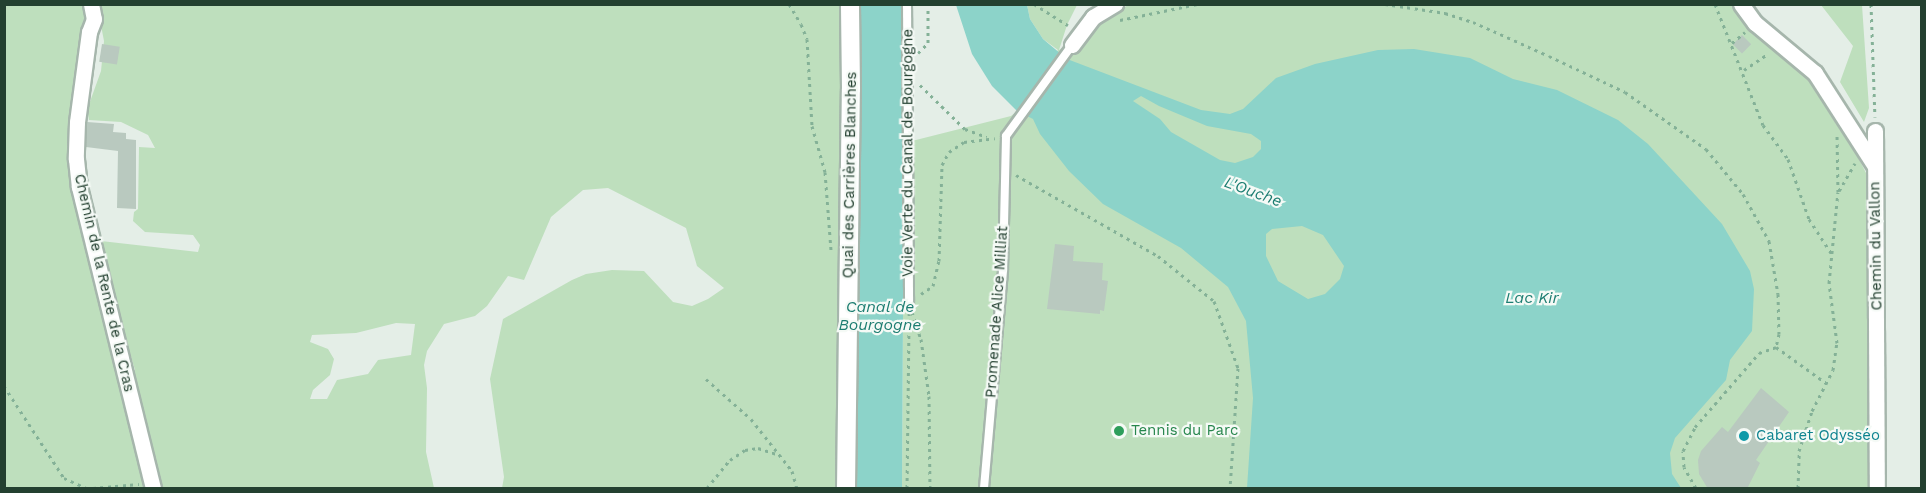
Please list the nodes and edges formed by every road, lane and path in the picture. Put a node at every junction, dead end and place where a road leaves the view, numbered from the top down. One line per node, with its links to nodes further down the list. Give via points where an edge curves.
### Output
1 (91, 4): 32 (street, Chemin de la Rente de la Cras, via 94,19 86,55 75,159)
2 (789, 4): 25 (path, via 807,39 812,126 825,172)
3 (850, 4): 37 (street, Quai des Carrières Blanches)
4 (907, 4): 16 (lane, Voie Verte du Canal de Bourgogne)
5 (928, 4): 16 (path, via 928,43)
6 (1034, 4): 14 (path, via 1058,17)
7 (1115, 4): 13 (street)
8 (1197, 4): 13 (path, via 1121,20)
9 (1385, 4): 27 (path, via 1445,13 1538,51 1625,92 1706,149 1743,194 1769,242 1778,294)
10 (1715, 4): 17 (path)
11 (1741, 4): 15 (street, via 1755,22)
12 (1871, 4): 19 (path)
13 (1093, 18): 14 (street)
14 (1076, 40): 20 (lane)
15 (1782, 44): 17 (path); 18 (street, via 1815,73)
16 (907, 64): 21 (path, via 917,83 965,129); 26 (lane, Voie Verte du Canal de Bourgogne)
17 (1743, 70): 24 (path, via 1764,125 1788,159 1809,219)
18 (1838, 107): 22 (street); 24 (path)
19 (1875, 131): 22 (street, Chemin du Vallon)
20 (1006, 136): 21 (path); 23 (lane, Promenade Alice Milliat)
21 (991, 138): 26 (path, via 964,142 949,152 942,165 939,261 933,286)
22 (1875, 167): 44 (street, Chemin du Vallon)
23 (1004, 168): 40 (lane, Promenade Alice Milliat, via 1003,269); 41 (path, via 1158,256 1214,302 1238,368)
24 (1833, 256): 29 (path, via 1829,283 1837,343 1833,370)
25 (832, 259)
26 (909, 301): 38 (path); 39 (path, via 921,339 929,396)
27 (1776, 347): 29 (path); 42 (path, via 1760,353 1695,427 1683,452 1684,466)
28 (706, 378): 31 (path, via 751,419)
29 (1826, 383): 43 (path, via 1799,451)
30 (4, 386): 33 (path, via 64,478)
31 (778, 454): 35 (path, via 758,448 745,450 730,460); 36 (path, via 792,471)
32 (152, 486): 34 (path)
33 (86, 489)
34 (93, 489)
35 (707, 489)
36 (797, 489)
37 (846, 489)
38 (907, 489)
39 (930, 489)
40 (984, 489)
41 (1230, 489)
42 (1696, 489)
43 (1798, 489)
44 (1877, 489)

